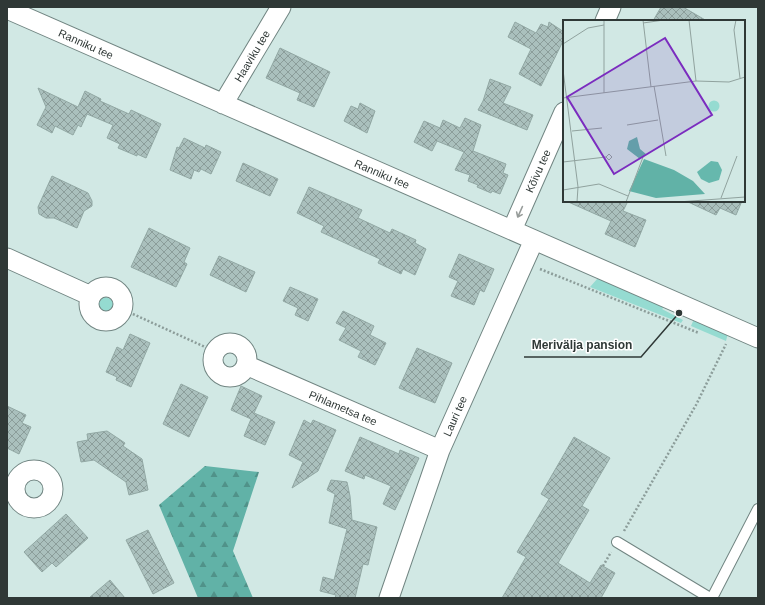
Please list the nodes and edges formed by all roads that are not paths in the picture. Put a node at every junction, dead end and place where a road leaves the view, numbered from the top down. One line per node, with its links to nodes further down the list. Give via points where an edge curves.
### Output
1 (281, 7): 5 (street, Haaviku tee)
2 (611, 7): 4 (street)
3 (7, 9): 5 (street, Ranniku tee)
4 (605, 20)
5 (223, 104): 7 (street, Ranniku tee)
6 (563, 114): 7 (street, Kõivu tee, one-way to 7)
7 (512, 230): 8 (street, Ranniku tee)
8 (534, 240): 11 (street, Ranniku tee); 13 (street, Lauri tee)
9 (7, 258): 10 (street, via 91,296 100,288 116,289 122,298)
10 (122, 309)
11 (758, 338)
12 (216, 352): 13 (street, Pihlametsa tee, via 214,363 219,373 224,376 235,376 244,370 246,365)
13 (440, 450): 16 (street, Lauri tee)
14 (758, 510): 17 (lane)
15 (617, 542): 17 (lane)
16 (389, 598)
17 (711, 598)

